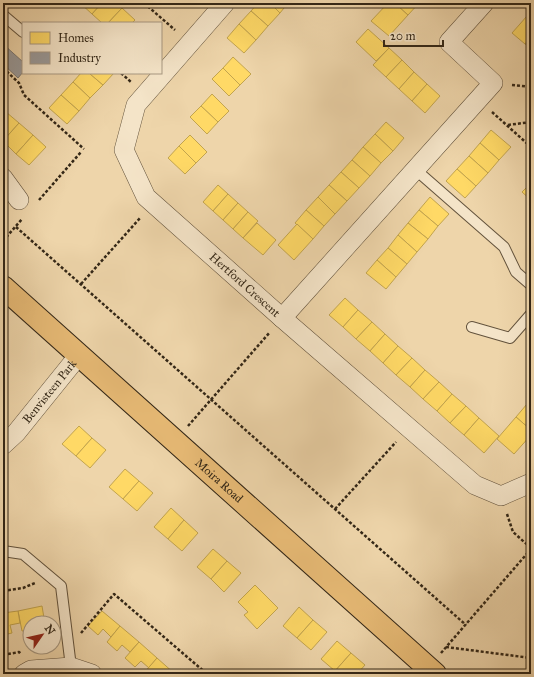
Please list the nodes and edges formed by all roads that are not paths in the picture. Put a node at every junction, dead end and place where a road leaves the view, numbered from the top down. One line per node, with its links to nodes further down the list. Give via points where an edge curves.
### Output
1 (225, 3): 11 (street, Hertford Crescent, via 136,105 124,150 146,197)
2 (484, 3): 5 (street, via 449,42 493,83)
3 (3, 15): 4 (lane)
4 (22, 31)
5 (416, 170): 8 (lane, via 504,247 516,272); 11 (street)
6 (3, 178): 7 (street)
7 (26, 207)
8 (531, 285)
9 (3, 287): 13 (highway, Moira Road)
10 (531, 314): 12 (lane, via 510,338)
11 (282, 318): 15 (street, Hertford Crescent, via 475,485 501,496)
12 (472, 327)
13 (79, 355): 14 (street, Benvisteen Park, via 16,433); 18 (highway, Moira Road)
14 (3, 445)
15 (531, 483)
16 (3, 551): 17 (lane, via 23,554 61,586)
17 (71, 667): 19 (street, via 30,670); 20 (street)
18 (432, 671)
19 (24, 674)
20 (92, 674)

